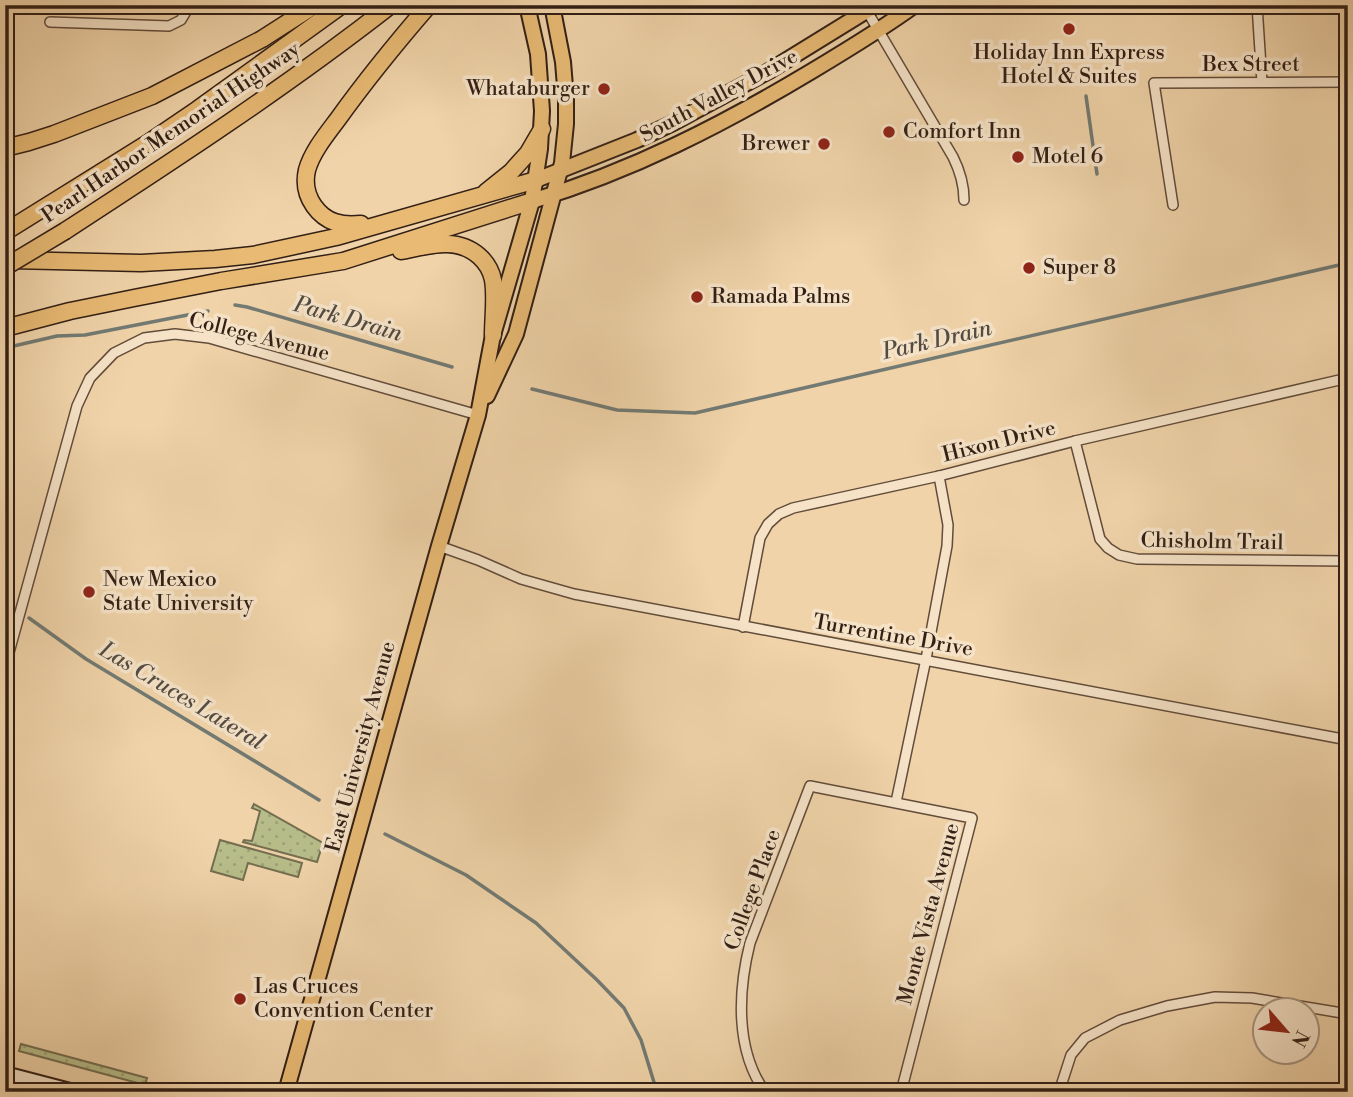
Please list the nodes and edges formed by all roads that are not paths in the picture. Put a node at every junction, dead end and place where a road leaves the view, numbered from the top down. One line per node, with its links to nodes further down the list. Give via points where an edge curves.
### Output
1 (190, 5): 11 (street, via 181,20 169,26)
2 (315, 5): 16 (highway, via 262,39 152,96)
3 (342, 5): 25 (highway, Pearl Harbor Memorial Highway, via 198,110)
4 (391, 5): 28 (highway, Pearl Harbor Memorial Highway, bridge, via 209,137)
5 (429, 5): 24 (highway, via 324,139 306,179 307,192 318,212 342,226)
6 (527, 5): 15 (main road, East University Avenue, via 541,77)
7 (551, 5): 17 (main road, East University Avenue, via 566,99)
8 (915, 5): 12 (main road, South Valley Drive)
9 (1257, 5): 13 (street)
10 (871, 8): 12 (street); 17 (main road, South Valley Drive, via 683,117)
11 (50, 22)
12 (879, 30): 19 (main road, South Valley Drive, via 682,143); 21 (street, via 953,157 962,175)
13 (1262, 82): 14 (street, Bex Street); 23 (street, Bex Street, via 1154,83)
14 (1348, 82)
15 (542, 129): 18 (main road, East University Avenue); 20 (highway, via 511,172)
16 (5, 148)
17 (561, 169): 18 (main road, South Valley Drive); 19 (main road, East University Avenue)
18 (537, 180): 20 (highway); 22 (main road, East University Avenue)
19 (555, 194): 22 (main road, South Valley Drive); 32 (main road, East University Avenue, via 516,334)
20 (480, 197): 24 (highway)
21 (964, 200)
22 (532, 201): 27 (highway); 30 (main road, East University Avenue)
23 (1173, 205)
24 (405, 217): 26 (highway, via 251,256 141,263)
25 (7, 231)
26 (5, 259)
27 (343, 261): 29 (highway, via 134,298); 30 (highway, via 450,243 464,246 488,265 493,277)
28 (5, 267)
29 (5, 328)
30 (493, 335): 32 (main road, East University Avenue)
31 (1348, 378): 33 (street, Hixon Drive)
32 (478, 415): 35 (main road, East University Avenue); 39 (street, College Avenue, via 209,338 175,334 144,338 114,353 90,378 77,406)
33 (1075, 441): 34 (street, Hixon Drive); 36 (street, Chisholm Trail, via 1100,539 1119,555 1176,561)
34 (939, 476): 37 (street, Hixon Drive, via 779,514 760,538); 38 (street, via 947,546)
35 (439, 546): 37 (street, Turrentine Drive, via 521,579 574,594); 45 (main road, East University Avenue)
36 (1348, 561)
37 (743, 627): 38 (street, Turrentine Drive)
38 (926, 659): 40 (street, Turrentine Drive); 41 (street)
39 (5, 667)
40 (1348, 740)
41 (896, 802): 46 (street, College Place, via 810,786 744,967 744,1036 750,1062); 47 (street, Monte Vista Avenue, via 972,818)
42 (1348, 1014): 48 (street, via 1252,998 1167,1006 1121,1020 1085,1038 1071,1055)
43 (5, 1073): 44 (street)
44 (78, 1092)
45 (286, 1092)
46 (765, 1092)
47 (901, 1092)
48 (1059, 1092)

